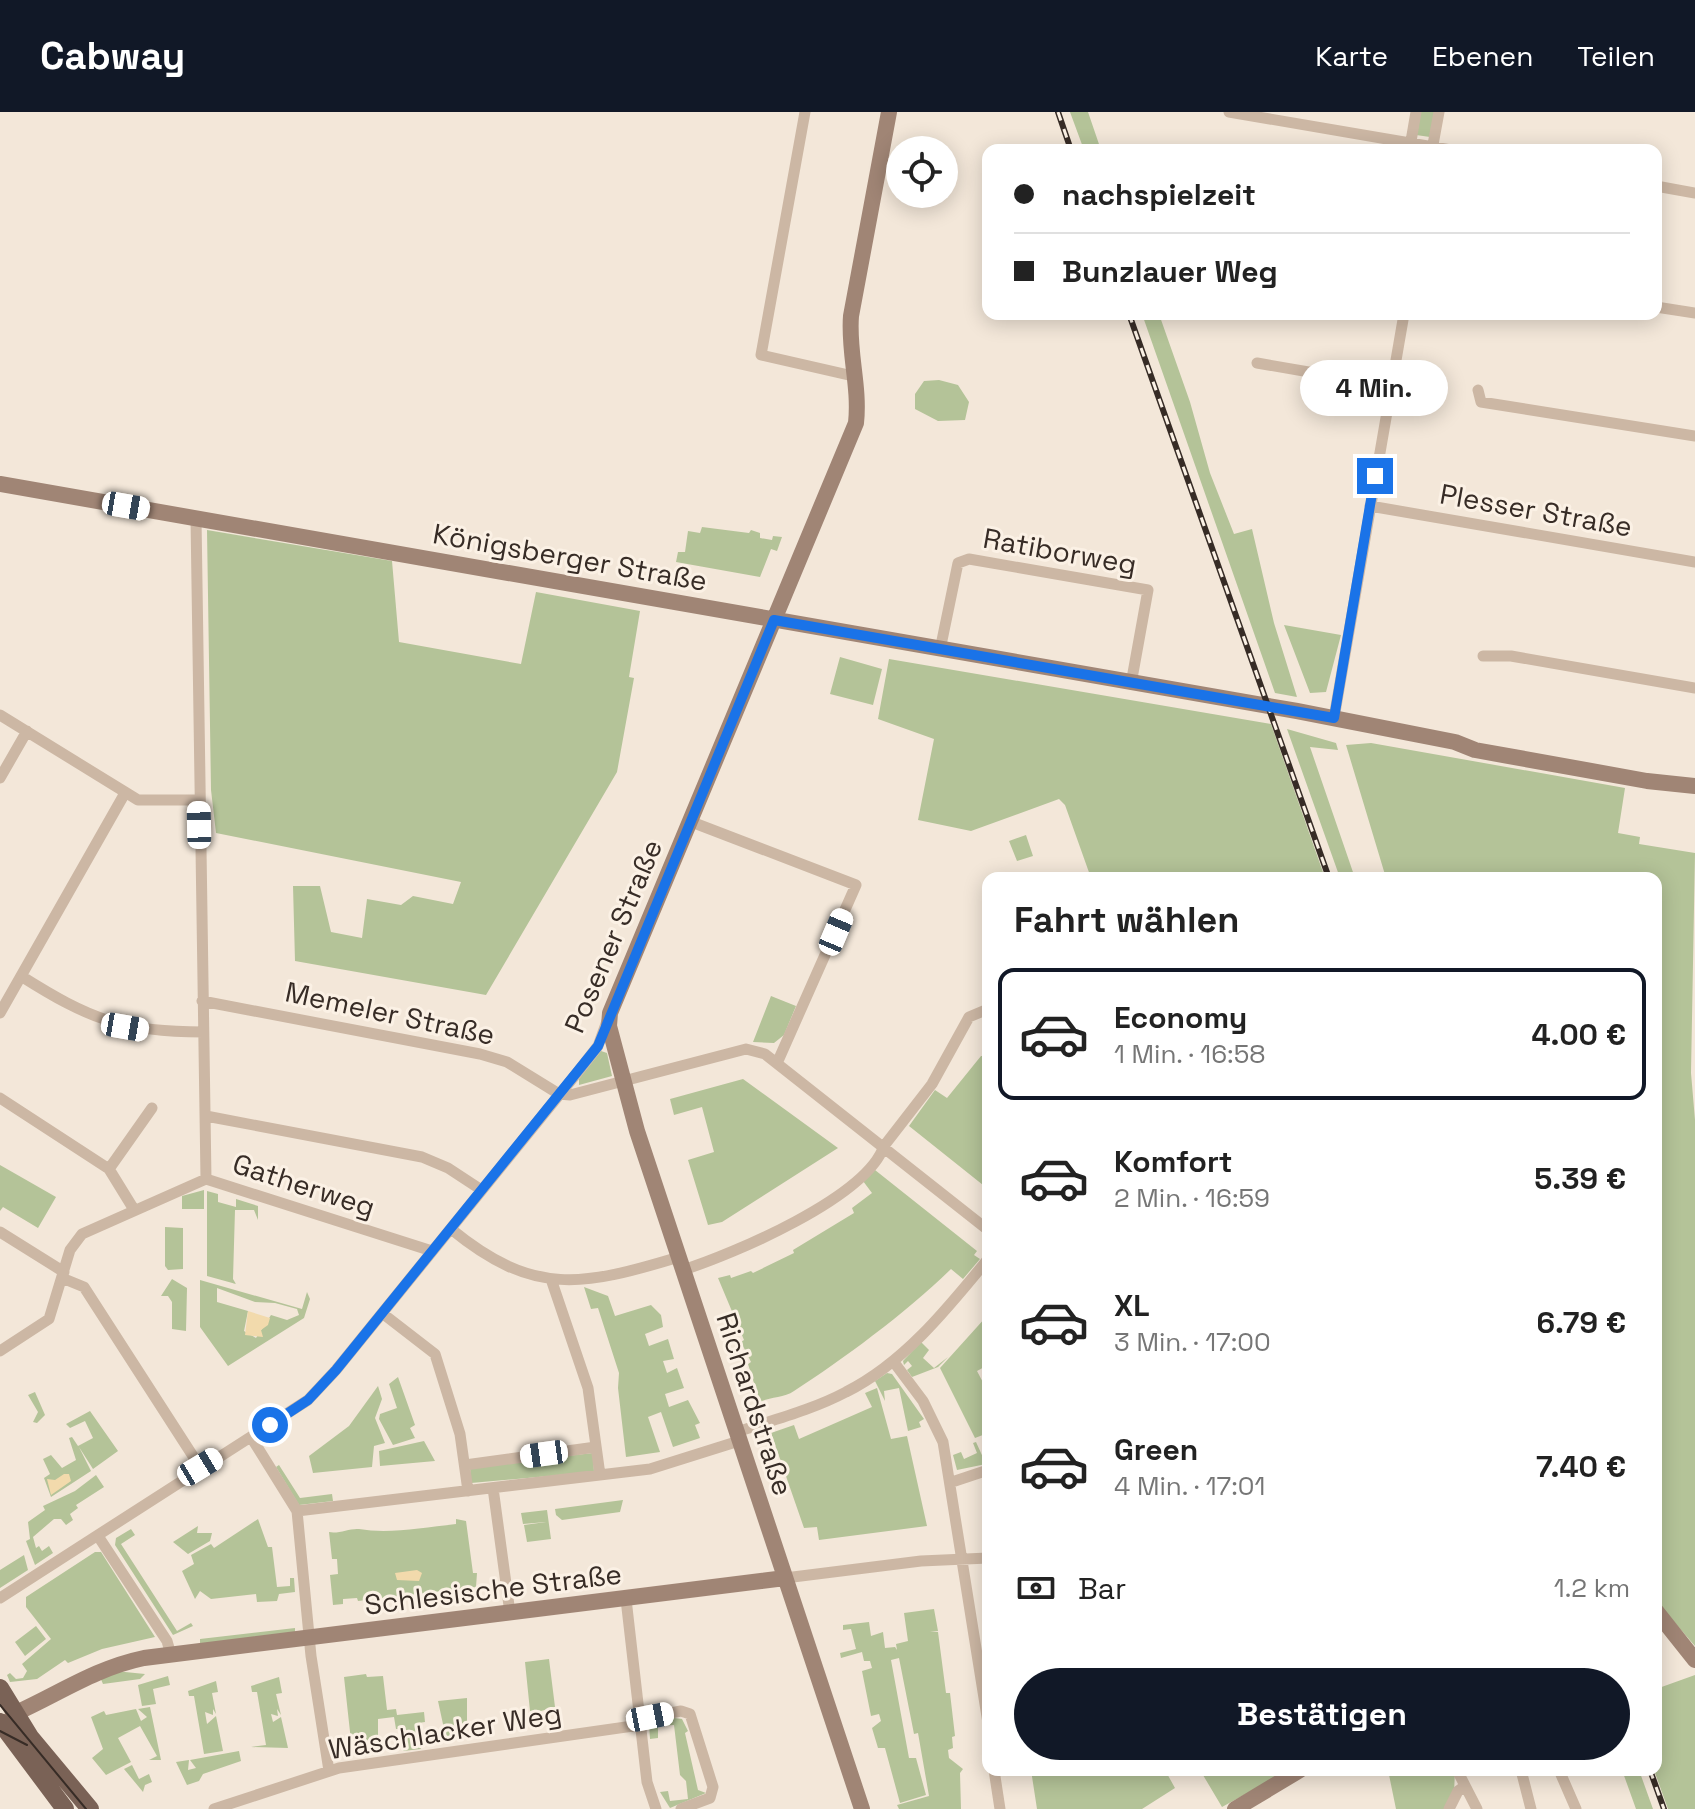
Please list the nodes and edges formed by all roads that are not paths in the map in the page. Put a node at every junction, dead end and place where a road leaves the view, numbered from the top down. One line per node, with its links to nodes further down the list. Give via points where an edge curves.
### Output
1 (805, 112): 15 (street, via 761,355)
2 (889, 112): 15 (street, Posener Straße, via 851,316)
3 (1229, 112): 6 (street)
4 (1416, 112): 7 (street)
5 (1439, 112): 8 (street)
6 (1399, 144)
7 (1410, 144)
8 (1434, 144)
9 (1662, 187): 10 (street)
10 (1695, 193)
11 (1662, 308): 12 (street)
12 (1695, 313)
13 (1403, 320): 16 (street)
14 (1257, 363): 16 (street)
15 (853, 376): 23 (street, Posener Straße, via 856,423)
16 (1390, 386): 20 (street)
17 (1478, 390): 18 (street, via 1481,402)
18 (1695, 436)
19 (0, 484): 21 (street, Königsberger Straße)
20 (1370, 506): 22 (street, Plesser Straße); 29 (street)
21 (196, 518): 23 (street, Königsberger Straße); 34 (street)
22 (1695, 562)
23 (774, 620): 24 (street, Königsberger Straße); 35 (street, Posener Straße)
24 (940, 650): 26 (street, Königsberger Straße); 26 (street, Ratiborweg, via 962,559 1148,590)
25 (1483, 656): 27 (street, via 1511,656)
26 (1131, 684): 29 (street, Königsberger Straße)
27 (1695, 688)
28 (0, 715): 30 (street)
29 (1334, 718): 32 (street, Königsberger Straße, via 1620,767)
30 (27, 731): 31 (street); 33 (street)
31 (0, 778)
32 (1695, 786)
33 (125, 793): 34 (street, via 138,800); 36 (street)
34 (199, 800): 37 (street)
35 (689, 821): 40 (street, Posener Straße); 42 (street, via 856,885)
36 (21, 976): 39 (street); 41 (street, via 100,1020 151,1032)
37 (202, 1001): 41 (street); 44 (street, Memeler Straße, via 480,1054 516,1067)
38 (982, 1012): 48 (street, via 969,1017 932,1084)
39 (0, 1013)
40 (610, 1013): 43 (street, Richardstraße); 44 (street, Posener Straße, via 598,1046)
41 (203, 1032): 47 (street)
42 (778, 1061): 43 (street, via 746,1049); 48 (street)
43 (623, 1081): 44 (street); 57 (street, Richardstraße)
44 (559, 1094): 51 (street, Posener Straße)
45 (0, 1098): 49 (street)
46 (152, 1108): 49 (street)
47 (206, 1116): 50 (street); 51 (street, via 422,1157)
48 (884, 1146): 53 (street); 57 (street, via 858,1178 792,1224 728,1255)
49 (109, 1169): 52 (street)
50 (206, 1179): 52 (street, Gatherweg); 56 (street, Gatherweg)
51 (480, 1189): 54 (street, Posener Straße)
52 (133, 1208): 59 (street, Gatherweg, via 82,1234 70,1250)
53 (982, 1225)
54 (451, 1229): 56 (street, Posener Straße); 60 (street, via 492,1259)
55 (0, 1232): 59 (street)
56 (432, 1251): 61 (street, Posener Straße)
57 (681, 1264): 60 (street, via 608,1278); 64 (street, Richardstraße)
58 (982, 1265): 63 (street)
59 (63, 1275): 62 (street, Gatherweg, via 49,1319); 68 (street, via 84,1287)
60 (551, 1279): 66 (street, via 588,1388)
61 (382, 1313): 65 (street, Posener Straße, via 308,1400); 67 (street, via 435,1354)
62 (0, 1351)
63 (893, 1361): 64 (street, via 846,1392); 71 (street, via 936,1424)
64 (738, 1436): 70 (street, via 665,1466); 78 (street, Richardstraße)
65 (251, 1437): 68 (street, Posener Straße); 74 (street)
66 (596, 1447): 67 (street); 70 (street)
67 (465, 1465): 73 (street)
68 (200, 1467): 75 (street, Posener Straße)
69 (982, 1472): 71 (street)
70 (600, 1475): 72 (street)
71 (952, 1482): 77 (street)
72 (493, 1488): 73 (street); 81 (street)
73 (468, 1491): 74 (street)
74 (297, 1511): 83 (street)
75 (98, 1536): 79 (street, Posener Straße); 84 (street)
76 (982, 1558): 77 (street, Schlesische Straße)
77 (964, 1559): 78 (street, Schlesische Straße); 86 (street)
78 (785, 1578): 80 (street, Schlesische Straße); 102 (street, Richardstraße)
79 (0, 1598)
80 (626, 1599): 81 (street, Schlesische Straße); 89 (street)
81 (510, 1613): 83 (street, Schlesische Straße)
82 (1662, 1619): 85 (street)
83 (311, 1638): 84 (street, Schlesische Straße); 90 (street)
84 (171, 1655): 88 (street, Schlesische Straße, via 103,1668)
85 (1695, 1660)
86 (982, 1675)
87 (0, 1688): 88 (main road)
88 (4, 1721): 97 (main road); 98 (main road, via 30,1737)
89 (639, 1722): 90 (street, Wäschlacker Weg); 100 (street); 101 (street, Wäschlacker Weg, via 681,1711 690,1714 713,1787 710,1798)
90 (329, 1771): 99 (street, Wäschlacker Weg)
91 (995, 1776): 103 (street)
92 (1290, 1776): 104 (street)
93 (1460, 1776): 96 (street)
94 (1523, 1776): 107 (street)
95 (1562, 1776): 108 (street)
96 (1465, 1786): 105 (street); 106 (street)
97 (65, 1809)
98 (90, 1809)
99 (214, 1809)
100 (656, 1809)
101 (681, 1809)
102 (862, 1809)
103 (1000, 1809)
104 (1235, 1809)
105 (1449, 1809)
106 (1477, 1809)
107 (1531, 1809)
108 (1576, 1809)

